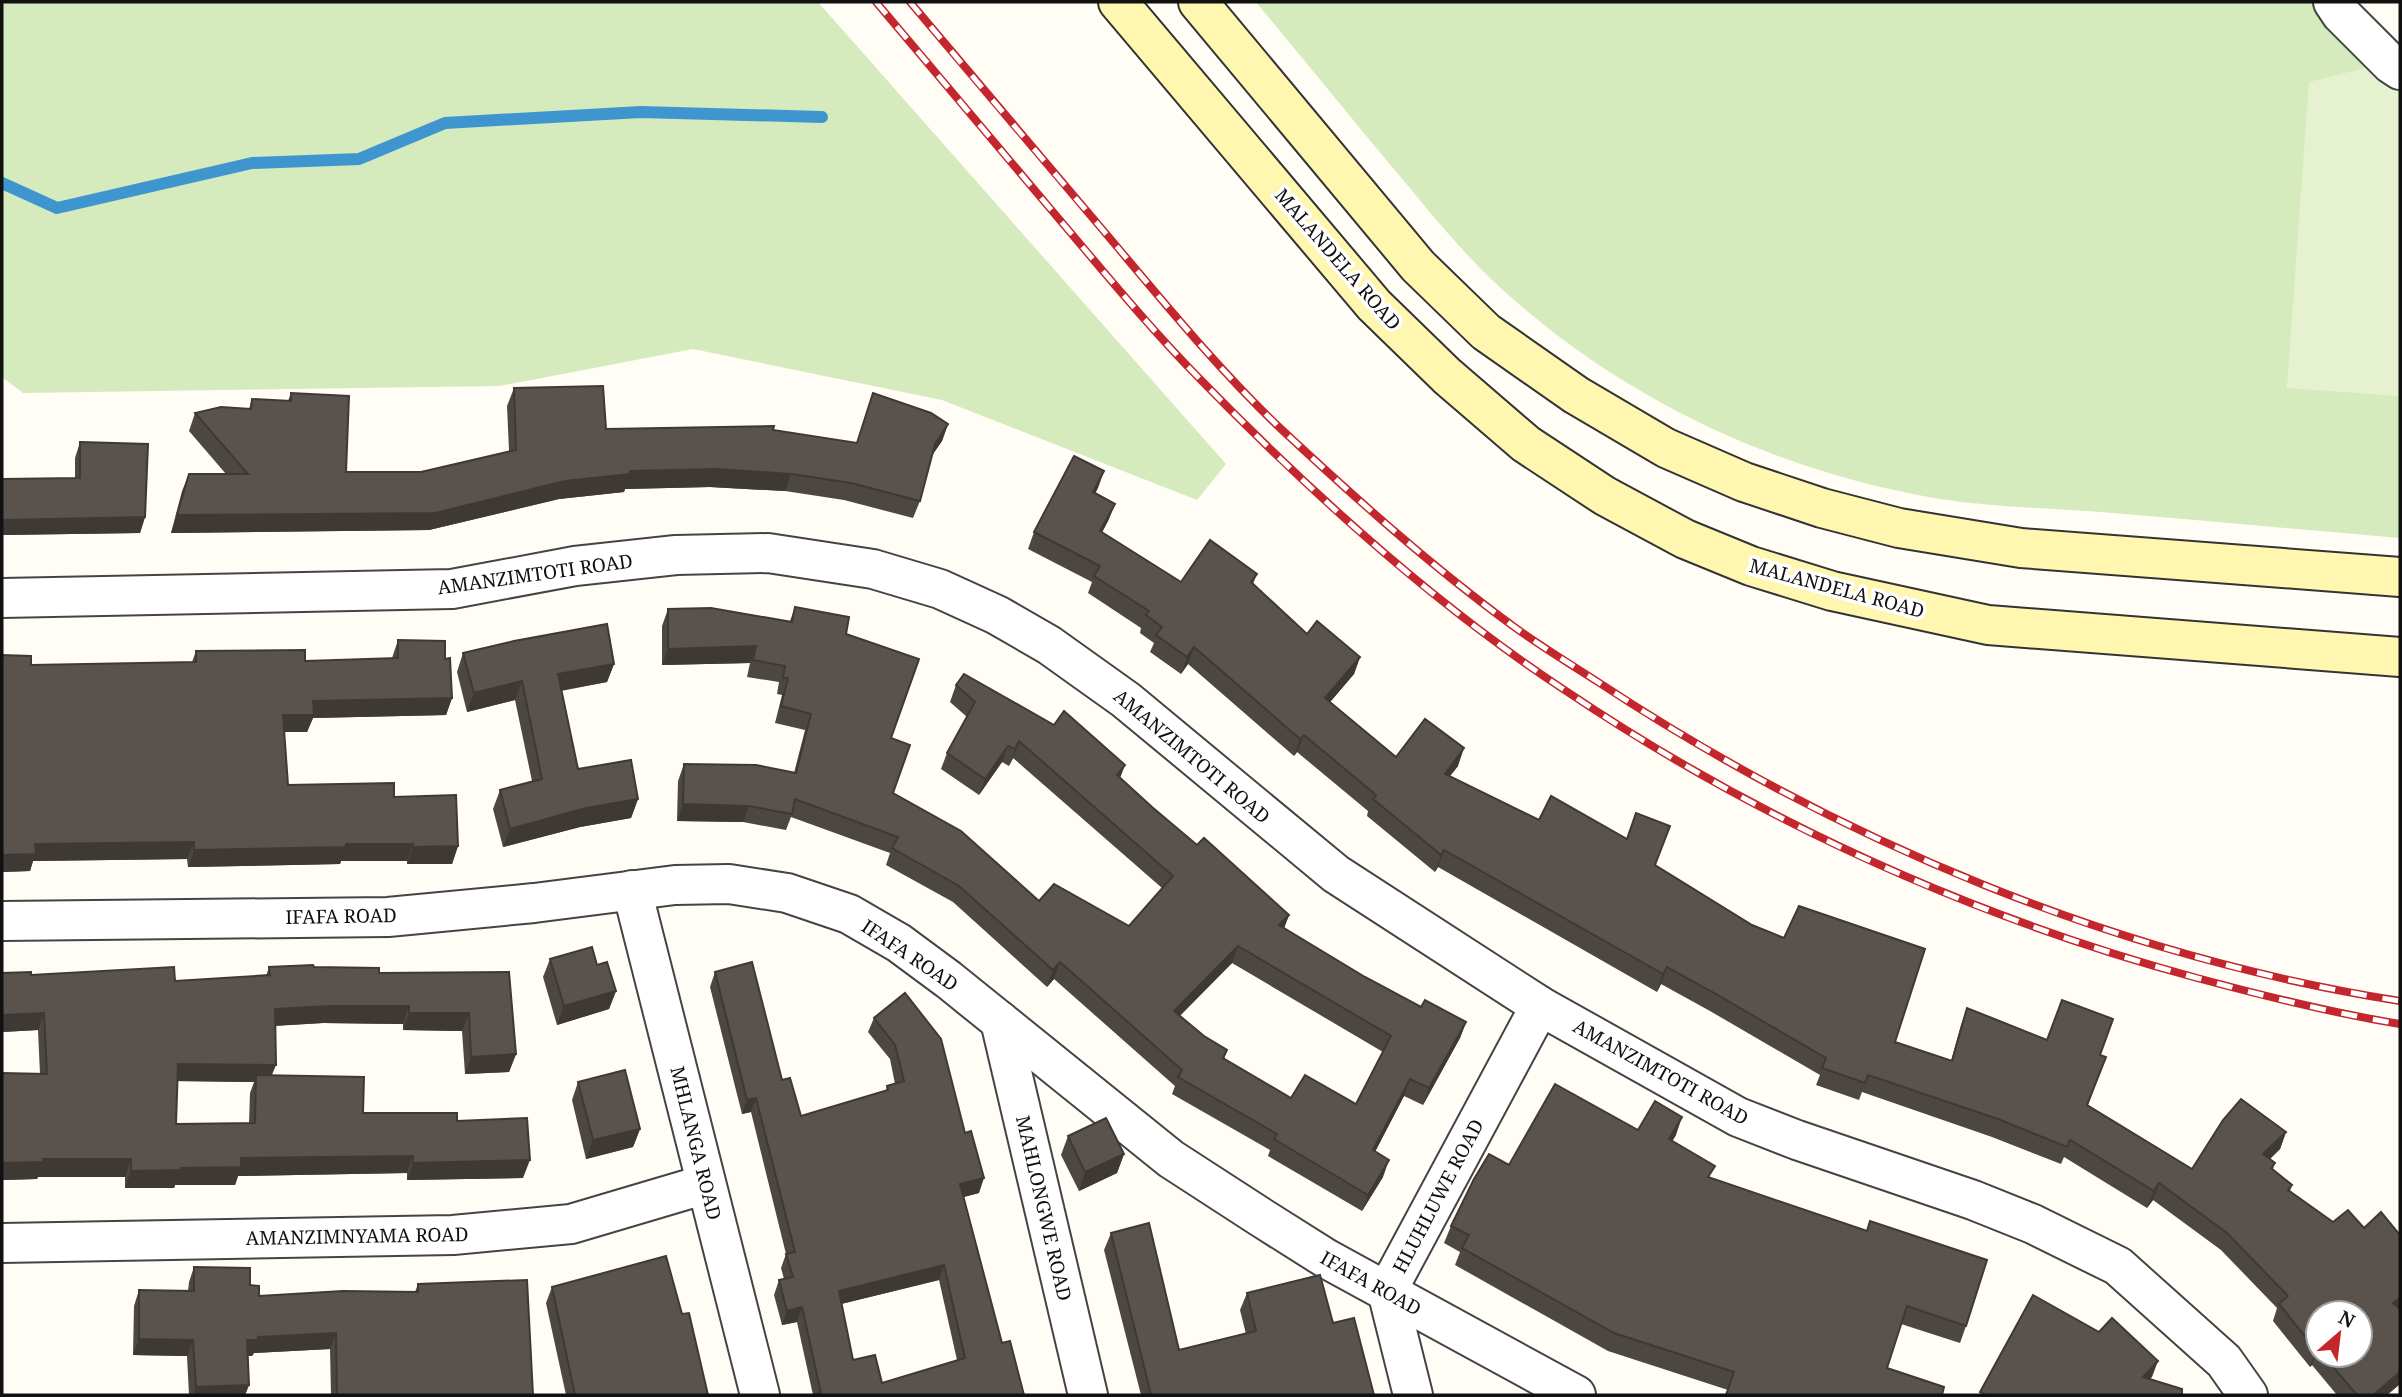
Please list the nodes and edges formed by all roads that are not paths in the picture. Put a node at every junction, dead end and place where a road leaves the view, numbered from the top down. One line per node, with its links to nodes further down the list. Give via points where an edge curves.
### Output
1 (1118, 2): 7 (main road, MALANDELA ROAD, via 1374,305 1447,376 1526,444 1605,496 1685,539 1832,591 1988,625)
2 (1198, 2): 5 (main road, via 1418,267 1466,313 1576,395 1665,448 1744,482 1899,528 2021,548)
3 (2333, 2): 4 (street, via 2382,56)
4 (2400, 69)
5 (2400, 577)
6 (2, 598): 10 (street, AMANZIMTOTI ROAD, via 452,589 575,566 677,555 768,553 873,569 940,589 1049,645 1126,700 1336,874)
7 (2400, 657)
8 (632, 890): 9 (street, IFAFA ROAD, via 388,917); 11 (street, IFAFA ROAD, via 729,884 787,893 849,914 899,943); 12 (street, MHLANGA ROAD)
9 (2, 921)
10 (1540, 1006): 14 (street, HLUHLUWE ROAD); 19 (street, AMANZIMTOTI ROAD, via 1738,1117 1973,1200 2118,1266 2224,1361)
11 (1000, 1021): 14 (street, IFAFA ROAD, via 1171,1159 1327,1259); 16 (street, MAHLONGWE ROAD)
12 (706, 1184): 13 (street, AMANZIMNYAMA ROAD, via 571,1224 517,1230); 15 (street, MHLANGA ROAD)
13 (2, 1243)
14 (1387, 1291): 17 (street, HLUHLUWE ROAD); 18 (street, IFAFA ROAD)
15 (760, 1395)
16 (1088, 1395)
17 (1413, 1395)
18 (1576, 1395)
19 (2248, 1395)

